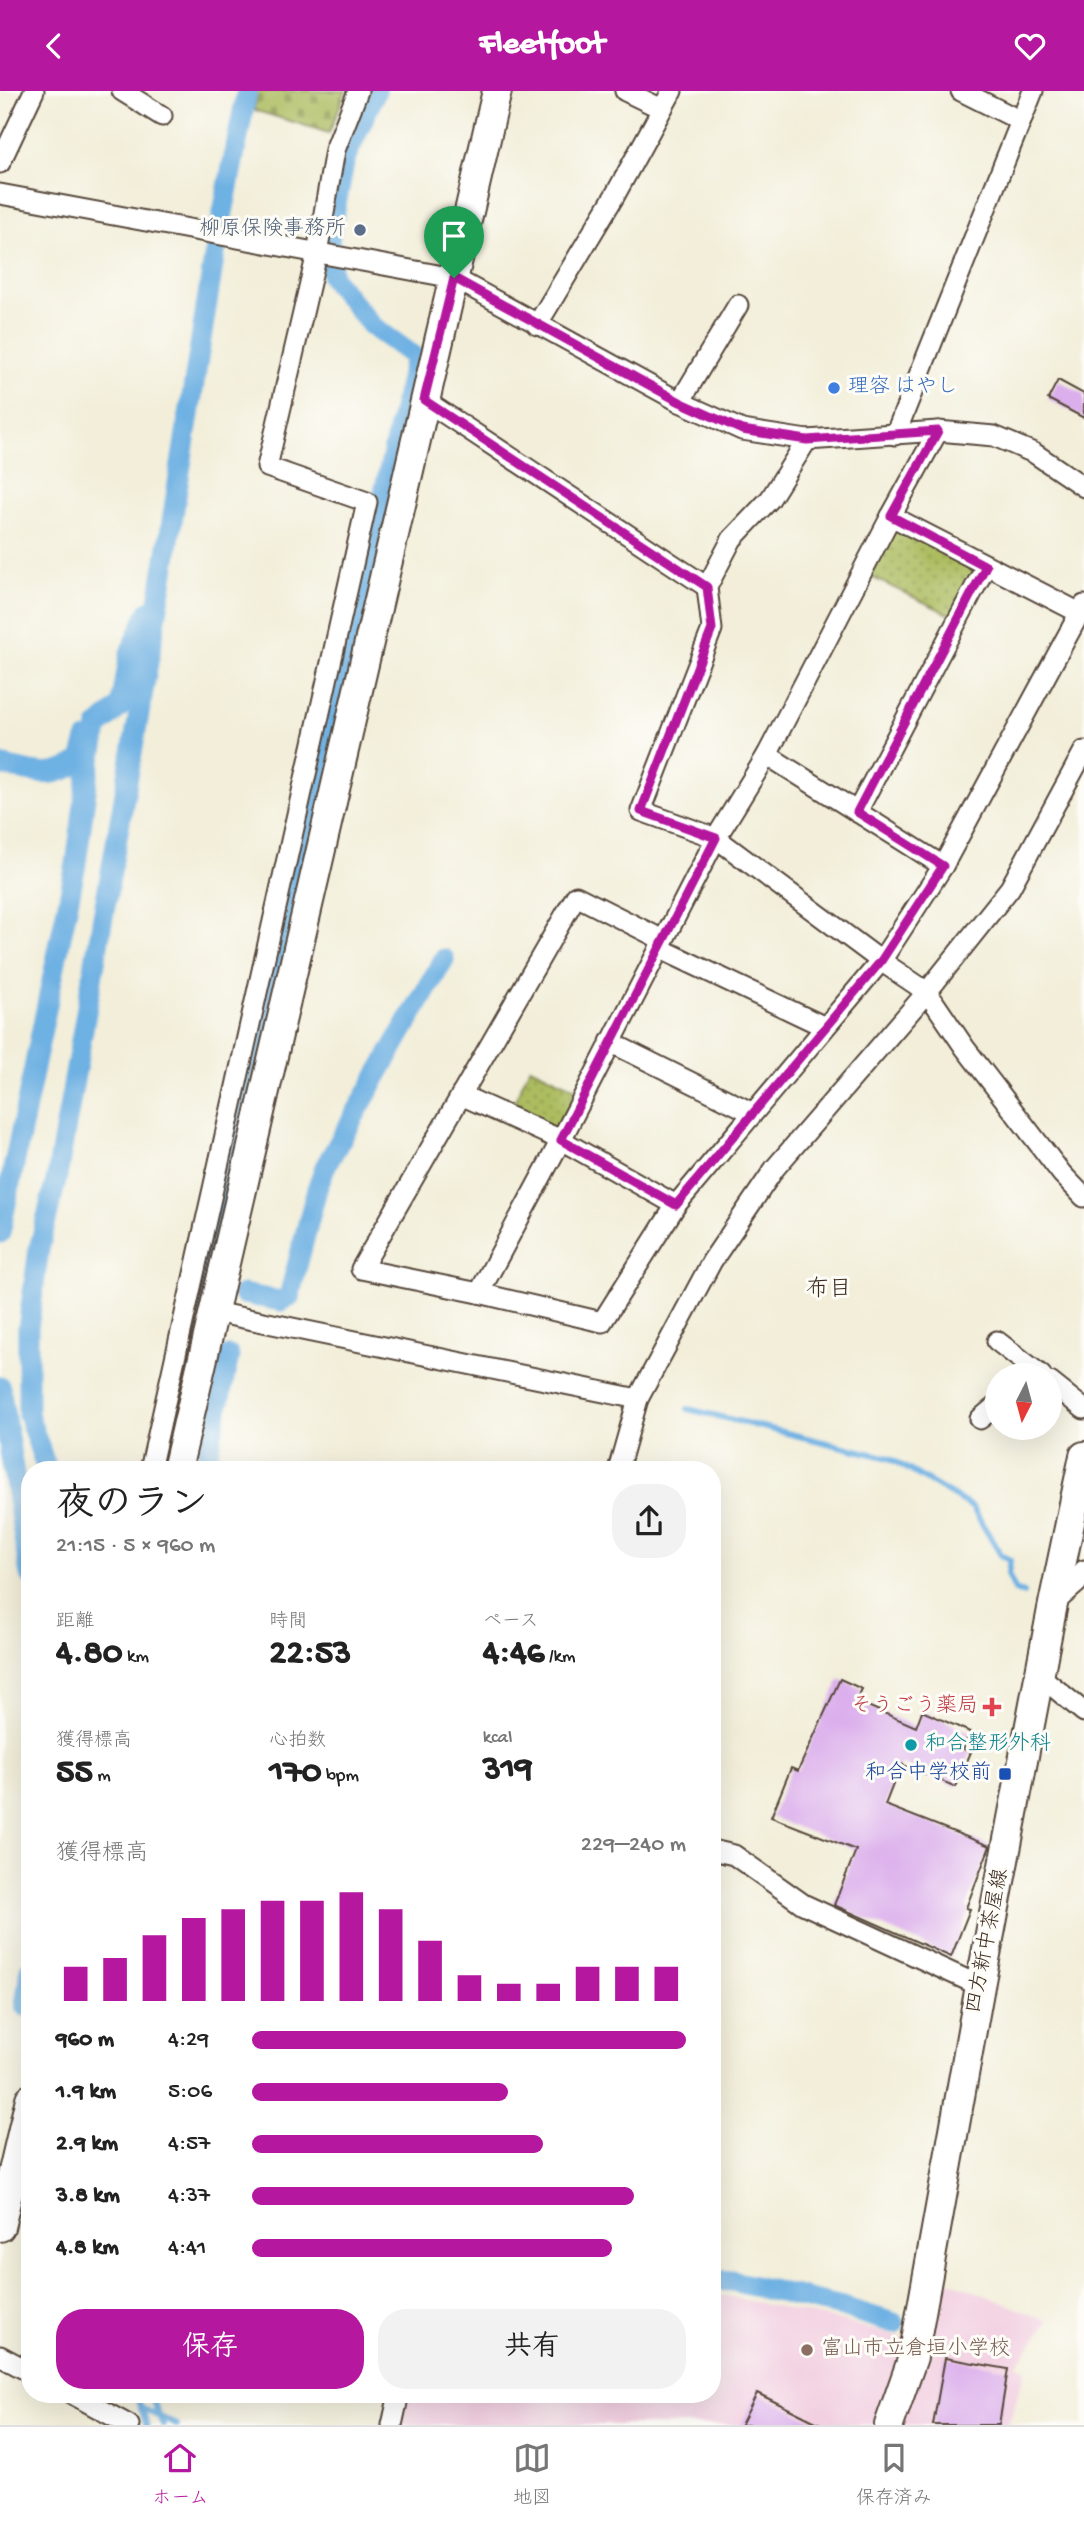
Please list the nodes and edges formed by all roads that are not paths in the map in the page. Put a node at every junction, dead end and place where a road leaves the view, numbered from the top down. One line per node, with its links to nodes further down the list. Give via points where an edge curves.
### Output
1 (34, 91): 12 (street)
2 (122, 91): 10 (street)
3 (358, 91): 14 (street, via 335,150)
4 (497, 91): 15 (street)
5 (625, 91): 9 (street)
6 (672, 91): 9 (street)
7 (961, 91): 11 (street)
8 (1033, 91): 11 (street)
9 (662, 109): 17 (street)
10 (162, 116)
11 (1021, 121): 21 (street)
12 (0, 163)
13 (0, 194): 14 (street)
14 (317, 253): 15 (street); 53 (street, via 267,467 367,502)
15 (454, 278): 17 (street); 18 (street)
16 (738, 305): 19 (street)
17 (537, 325): 19 (street)
18 (424, 400): 26 (street); 44 (street)
19 (680, 402): 22 (street, via 742,430)
20 (938, 431): 21 (street); 23 (street, via 994,436 1034,453); 24 (street)
21 (895, 435): 22 (street)
22 (807, 440): 26 (street, via 770,499 732,539)
23 (1084, 487)
24 (891, 516): 25 (street); 29 (street)
25 (986, 566): 27 (street); 30 (street)
26 (707, 587): 31 (street, via 712,629 641,811)
27 (1082, 609): 32 (street)
28 (1084, 751): 35 (street, via 1010,888)
29 (767, 755): 30 (street); 31 (street)
30 (857, 812): 32 (street)
31 (716, 838): 33 (street); 34 (street)
32 (943, 866): 34 (street)
33 (661, 944): 36 (street); 37 (street); 38 (street, via 576,896)
34 (881, 961): 35 (street); 36 (street)
35 (927, 992): 41 (street, via 965,1048); 48 (street, via 775,1168 712,1261)
36 (825, 1027): 39 (street)
37 (610, 1042): 39 (street); 40 (street)
38 (461, 1095): 40 (street); 43 (street, via 361,1269)
39 (753, 1113): 42 (street)
40 (561, 1140): 42 (street); 43 (street)
41 (1084, 1196)
42 (676, 1205): 43 (street, via 602,1322)
43 (480, 1293)
44 (214, 1312): 48 (street); 54 (street)
45 (998, 1341): 46 (street)
46 (1024, 1363)
47 (1062, 1393): 49 (street)
48 (638, 1399): 55 (street)
49 (1084, 1409)
50 (985, 1414): 51 (street)
51 (979, 1419)
52 (1084, 1456): 57 (street, 四方新中茶屋線)
53 (152, 1461)
54 (179, 1461)
55 (621, 1461)
56 (1082, 1581): 57 (street)
57 (1053, 1604): 58 (street, 四方新中茶屋線)
58 (1040, 1676): 59 (street); 61 (street, 四方新中茶屋線)
59 (1084, 1712)
60 (721, 1852): 61 (street, via 734,1855 803,1904)
61 (980, 1986): 70 (street, 四方新中茶屋線, via 913,2357)
62 (21, 2137): 63 (street)
63 (0, 2227)
64 (0, 2356): 65 (street)
65 (21, 2367)
66 (89, 2403): 68 (street)
67 (397, 2403): 69 (street)
68 (130, 2425)
69 (392, 2425)
70 (889, 2425)

